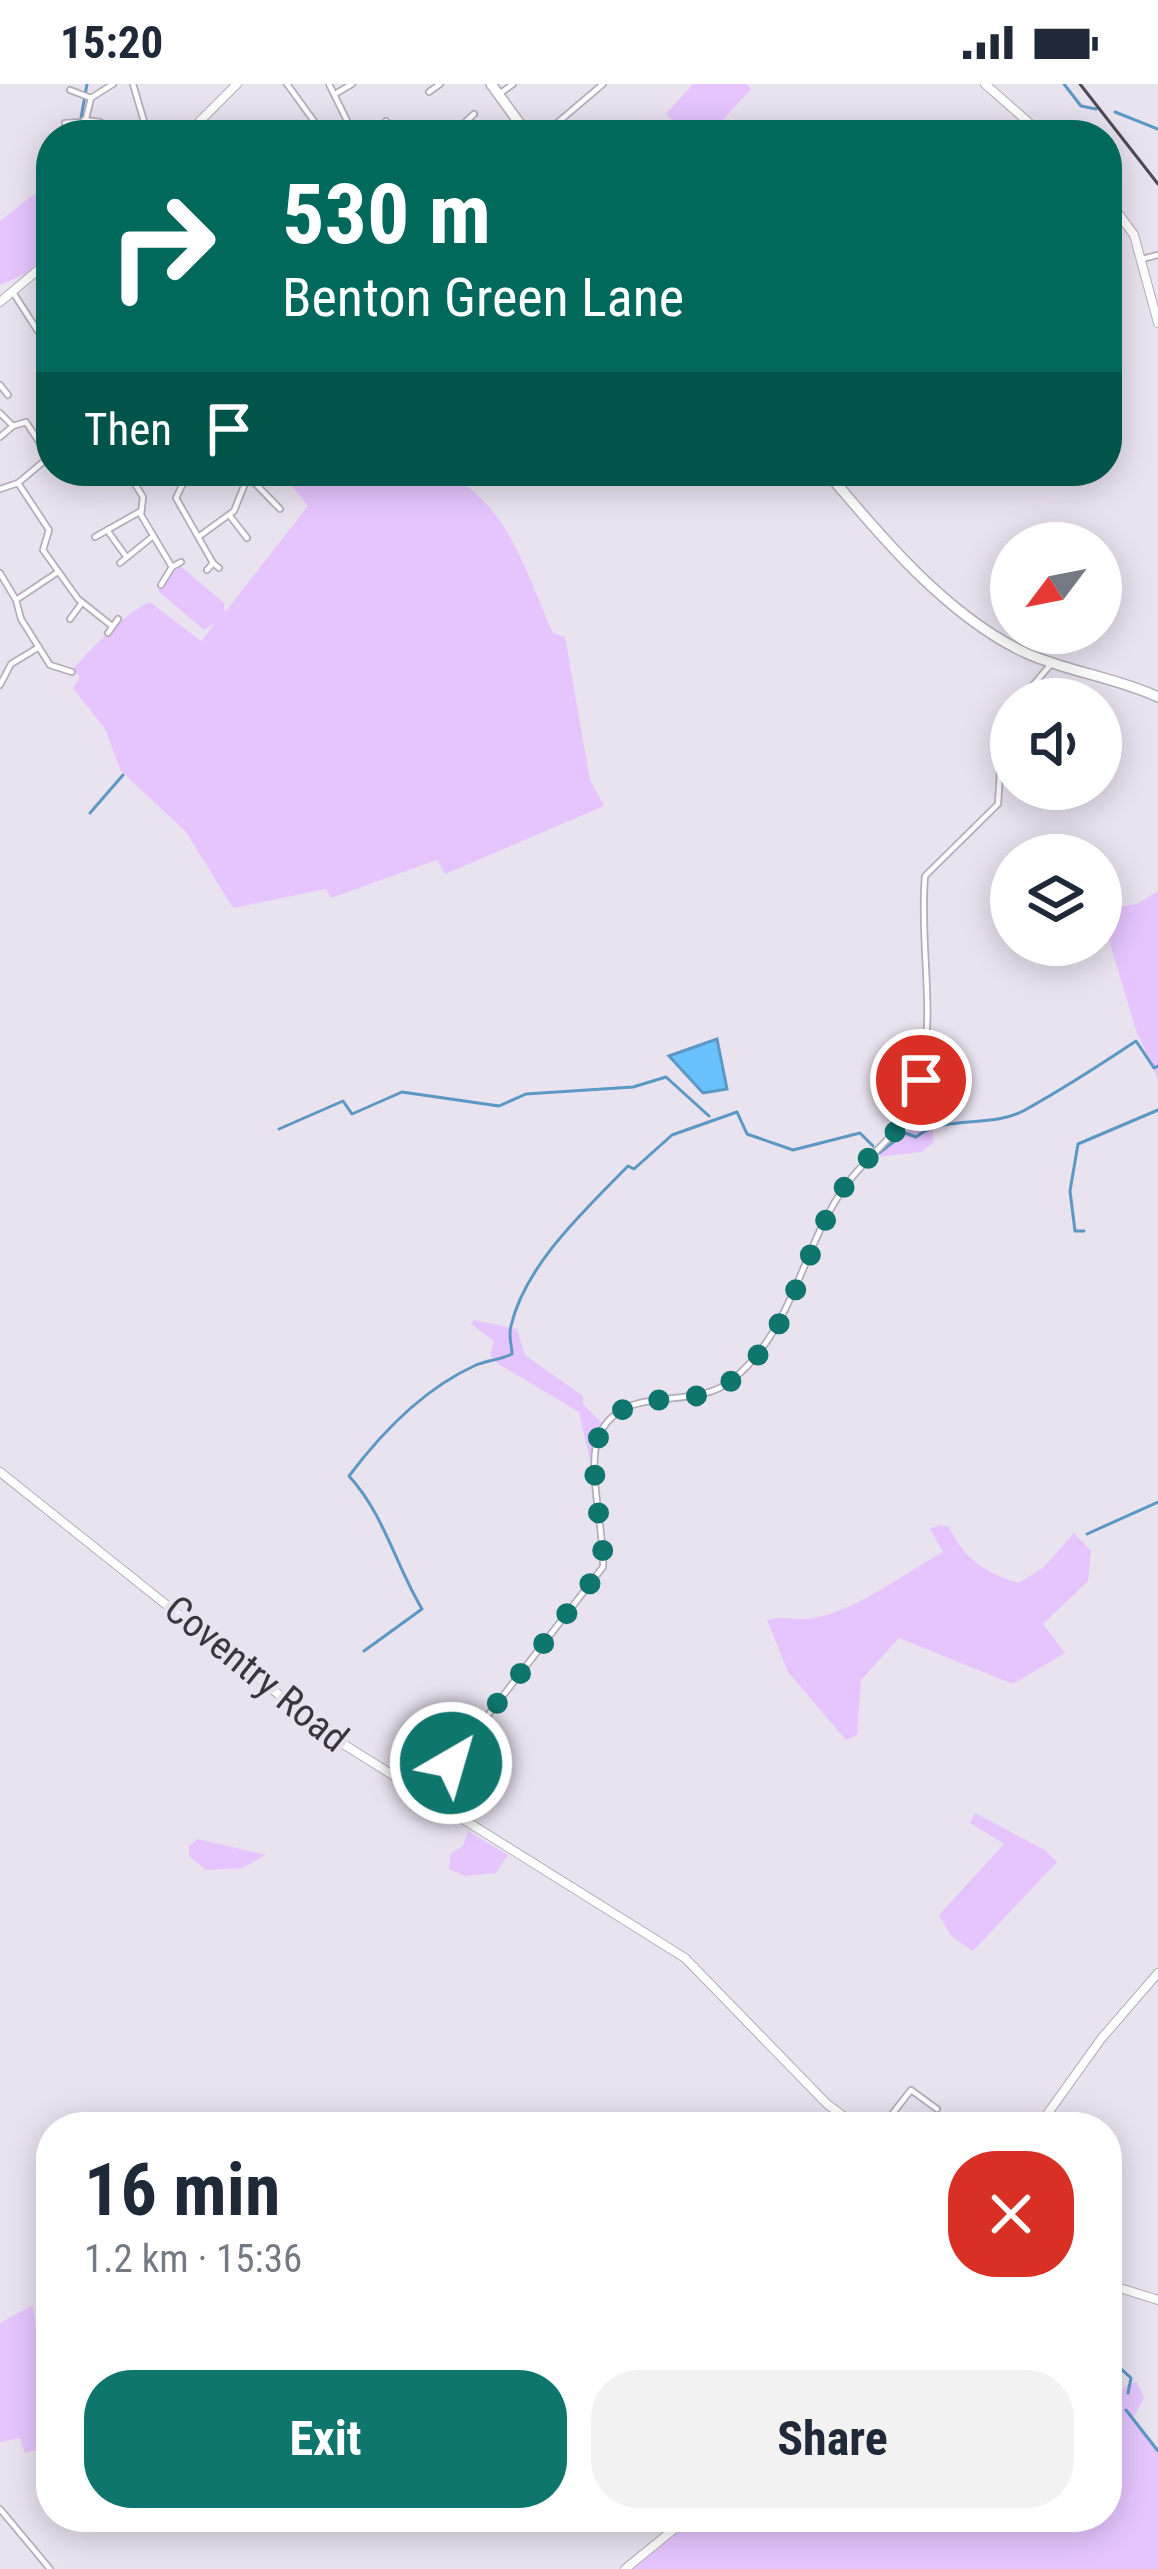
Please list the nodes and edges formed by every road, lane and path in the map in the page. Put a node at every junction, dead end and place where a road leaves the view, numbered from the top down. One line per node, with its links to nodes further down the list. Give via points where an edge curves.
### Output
1 (113, 84): 12 (street)
2 (133, 84): 21 (street)
3 (237, 84): 22 (street)
4 (287, 84): 16 (street)
5 (329, 84): 17 (street)
6 (352, 84): 17 (street)
7 (440, 84): 15 (street)
8 (491, 84): 18 (main road)
9 (513, 84): 18 (street)
10 (604, 84): 26 (street)
11 (985, 84): 27 (street)
12 (100, 86): 19 (street)
13 (305, 87): 16 (street)
14 (70, 90): 19 (street)
15 (429, 92)
16 (296, 94): 23 (street)
17 (335, 94): 24 (street)
18 (498, 95): 25 (main road)
19 (87, 96): 20 (street)
20 (81, 120)
21 (146, 120)
22 (201, 120)
23 (314, 120)
24 (347, 120)
25 (515, 120)
26 (561, 120)
27 (1026, 120)
28 (1122, 217): 30 (street)
29 (1158, 255): 30 (street)
30 (1142, 259): 34 (street)
31 (36, 272): 32 (street)
32 (13, 292): 33 (street); 35 (street)
33 (0, 302)
34 (1158, 322)
35 (36, 323)
36 (0, 385): 37 (street)
37 (8, 395)
38 (0, 413): 39 (street)
39 (14, 426): 40 (street); 41 (street, via 26,422)
40 (0, 436)
41 (36, 437)
42 (36, 468): 43 (street)
43 (18, 484): 49 (street); 63 (street, via 49,530 42,548)
44 (136, 486): 51 (street)
45 (182, 486): 54 (street, via 176,498)
46 (243, 486): 52 (street)
47 (261, 486): 50 (street)
48 (840, 486): 71 (main road, via 954,604 1012,646)
49 (0, 489)
50 (280, 508)
51 (141, 511): 53 (street); 55 (street)
52 (230, 516): 54 (street); 57 (street)
53 (107, 530): 56 (street); 58 (street)
54 (201, 535): 62 (street)
55 (153, 536): 58 (street); 61 (street)
56 (95, 537)
57 (247, 538)
58 (126, 556): 60 (street)
59 (181, 562): 61 (street)
60 (120, 563)
61 (172, 567): 65 (street)
62 (213, 567)
63 (58, 572): 66 (street); 67 (street)
64 (0, 573): 66 (street)
65 (161, 585)
66 (16, 600): 70 (street)
67 (83, 602): 68 (street); 69 (street, via 110,630)
68 (70, 619)
69 (118, 619)
70 (39, 647): 72 (street, via 52,667); 74 (street, via 11,664)
71 (1052, 663): 73 (street); 75 (main road)
72 (72, 672)
73 (1039, 678)
74 (0, 685)
75 (1158, 697)
76 (991, 810): 78 (street, via 925,876 926,1048 908,1122 842,1191 789,1306 743,1370 715,1391 636,1404 602,1430 595,1454 603,1567)
77 (0, 1472): 78 (street, Coventry Road, via 277,1697)
78 (424, 1796): 81 (street, Coventry Road, via 685,1958)
79 (1158, 1973): 83 (street)
80 (938, 2109): 82 (street, via 911,2090)
81 (838, 2112)
82 (894, 2112)
83 (1049, 2112)
84 (1122, 2289): 85 (street)
85 (1158, 2300)
86 (0, 2509): 88 (street)
87 (671, 2532): 89 (street)
88 (50, 2569)
89 (625, 2569)

